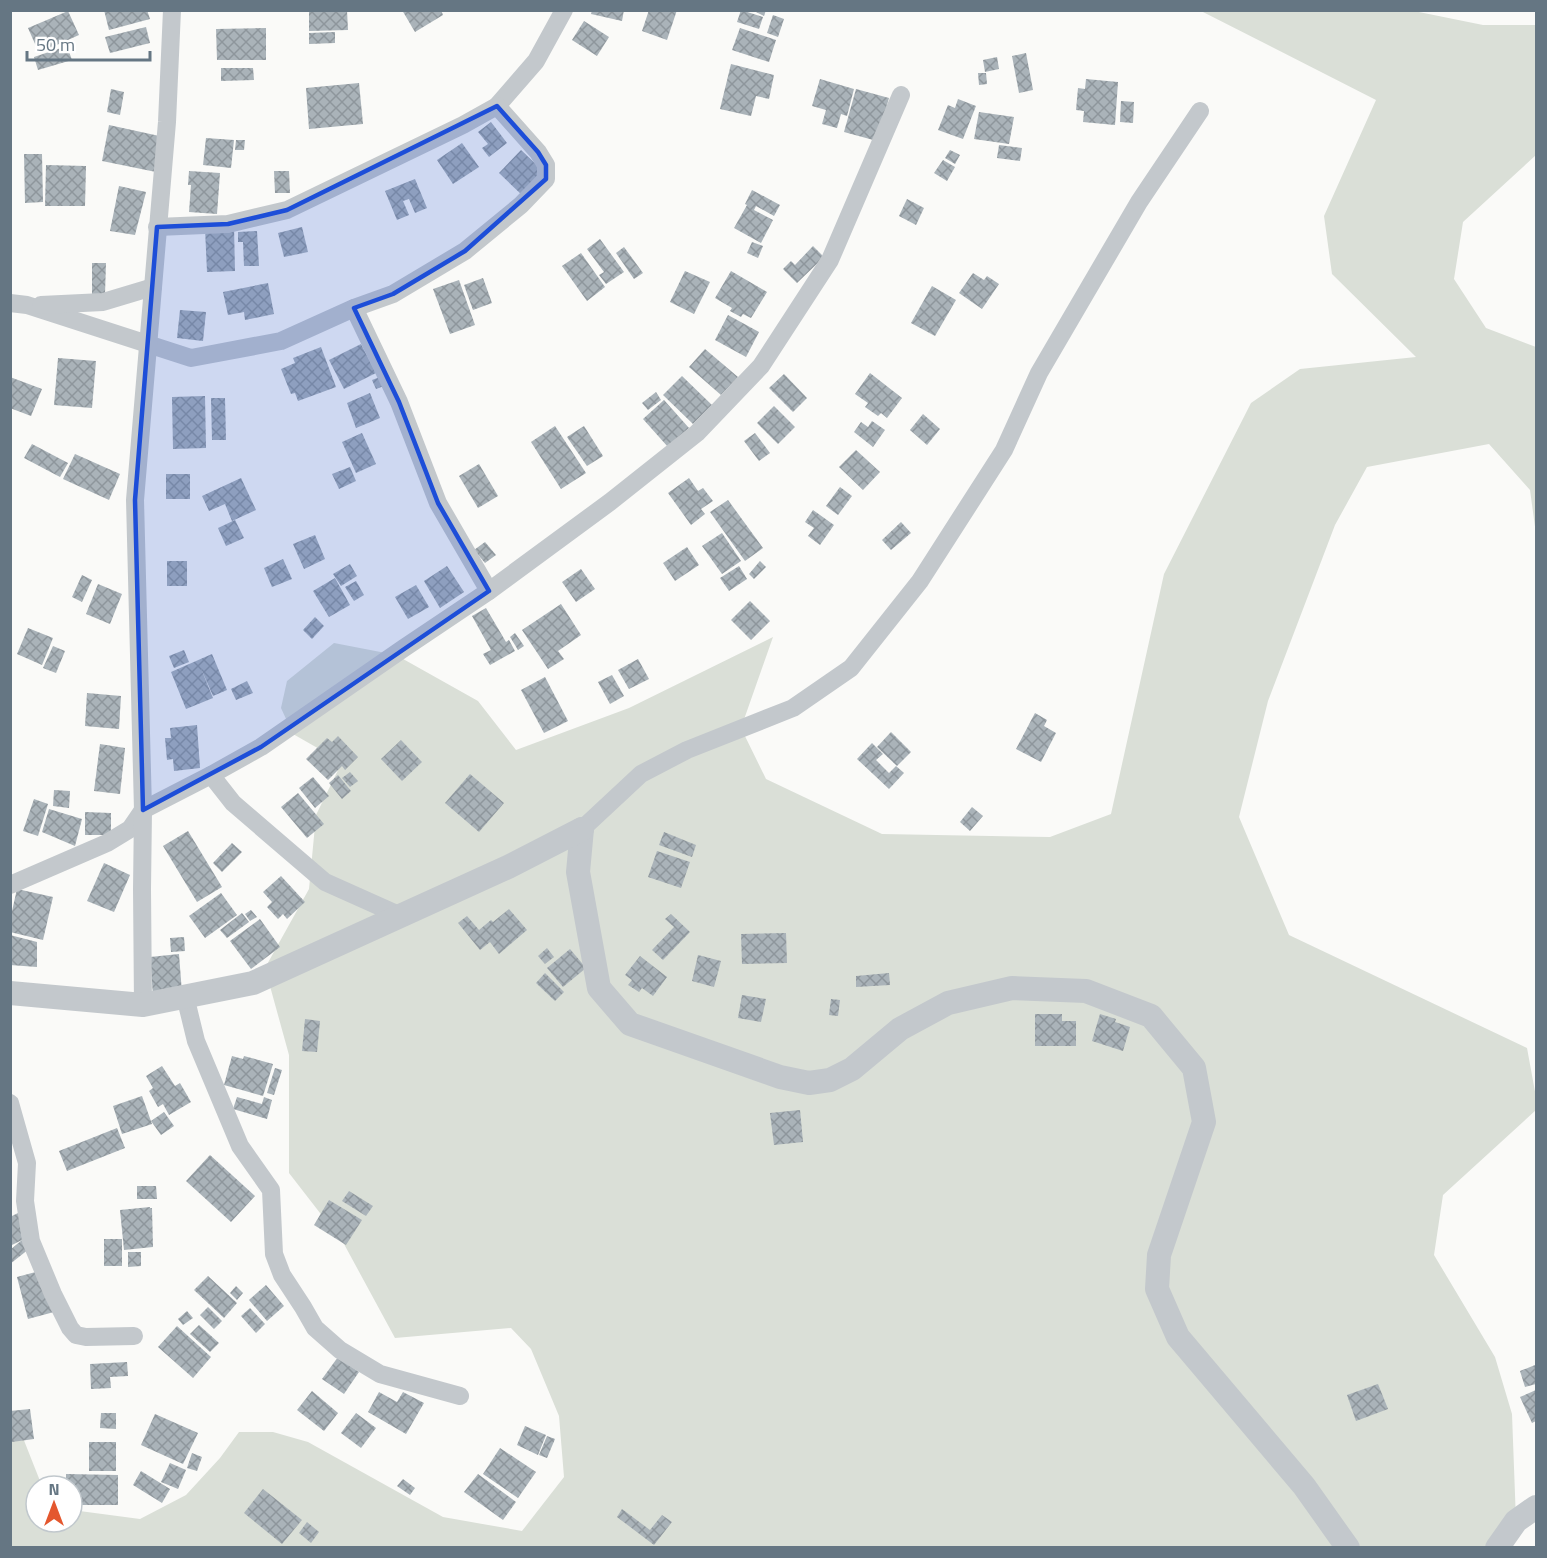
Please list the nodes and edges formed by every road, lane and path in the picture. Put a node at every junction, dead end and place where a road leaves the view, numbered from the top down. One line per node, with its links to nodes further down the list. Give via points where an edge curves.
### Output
1 (172, 10): 6 (street)
2 (560, 12): 4 (street, via 537,61)
3 (901, 94): 11 (street, via 830,260 761,366 698,433)
4 (497, 106): 6 (street, via 288,210 228,224); 9 (street, via 538,152 546,165 546,179 465,251 393,294)
5 (1200, 111): 14 (street, via 1139,202 1039,373 1004,450 920,581 850,668 793,708 687,750 641,774)
6 (158, 227): 7 (street)
7 (153, 287): 8 (street, via 103,302); 10 (street)
8 (19, 304): 10 (street)
9 (354, 308): 10 (street, via 281,341 191,358); 11 (street, via 399,402 438,503)
10 (148, 344): 13 (street, via 135,500)
11 (489, 591): 12 (street, via 261,747)
12 (211, 776): 13 (street); 16 (street, via 233,802 325,882)
13 (143, 810): 15 (street, via 130,829 107,843); 19 (street)
14 (582, 829): 16 (street); 24 (street, via 579,872 599,988 630,1024 780,1077 809,1083 830,1080 852,1069 900,1029 948,1003 1012,988 1086,991 1151,1016 1194,1068 1204,1122 1159,1255 1158,1288 1178,1337 1304,1486)
15 (10, 885)
16 (401, 916): 18 (street, via 253,983)
17 (10, 993): 19 (street)
18 (185, 996): 19 (street); 22 (street, via 196,1041 240,1146 271,1190 274,1254 282,1275 315,1328 339,1350 380,1374)
19 (143, 1005)
20 (10, 1103): 21 (street, via 27,1163 31,1241 70,1328 76,1335 86,1337)
21 (134, 1336)
22 (460, 1396)
23 (1536, 1507): 25 (street, via 1516,1521)
24 (1348, 1548)
25 (1497, 1548)

